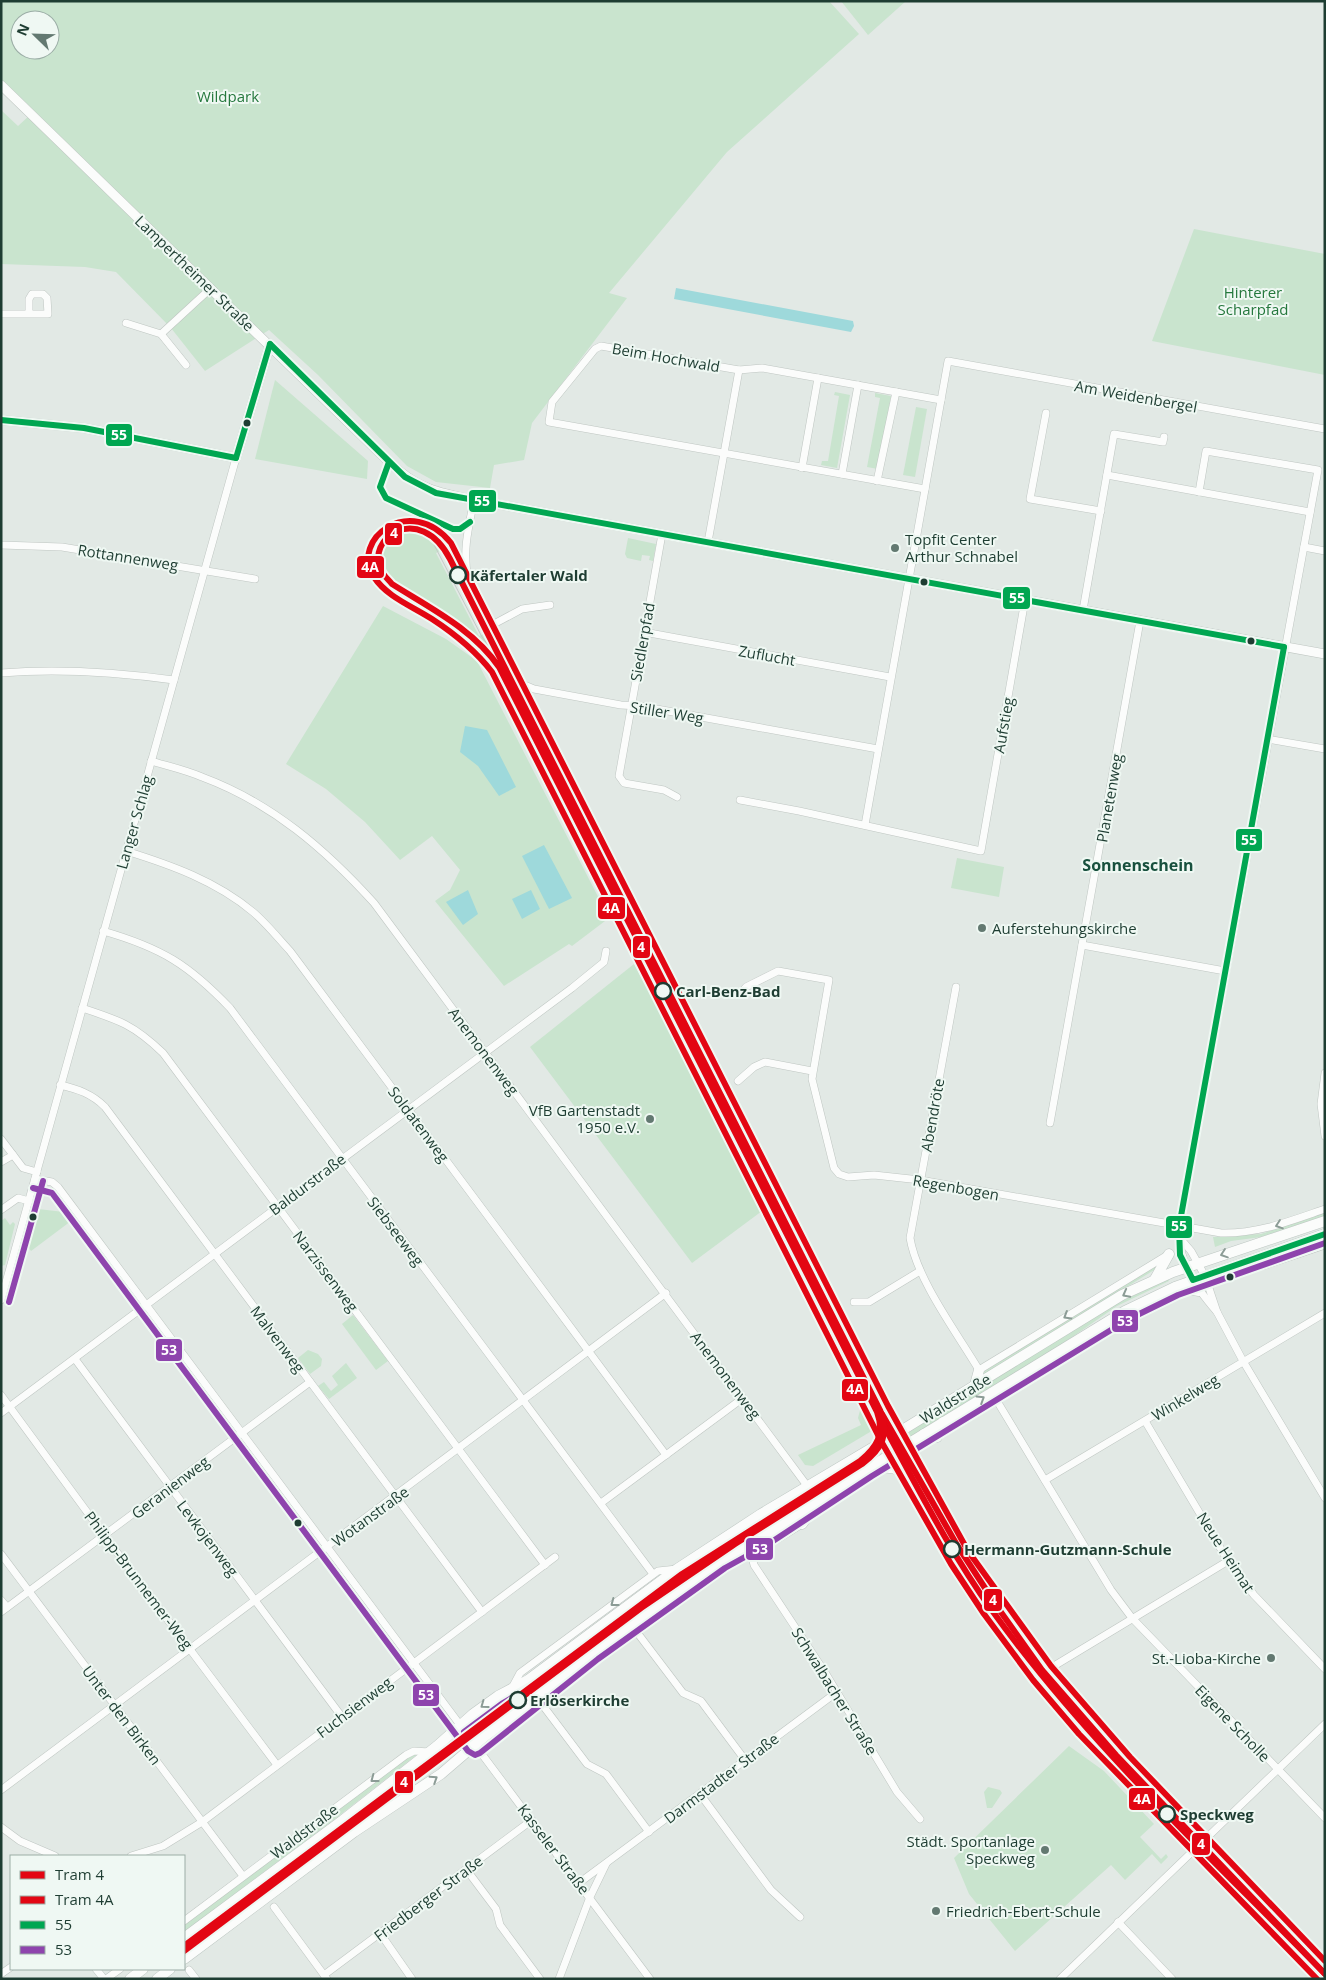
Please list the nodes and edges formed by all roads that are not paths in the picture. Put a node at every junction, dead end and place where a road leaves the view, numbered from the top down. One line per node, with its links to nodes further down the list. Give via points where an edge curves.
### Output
1 (1, 85): 2 (street, Lampertheimer Straße)
2 (211, 288): 6 (street); 7 (street, Lampertheimer Straße)
3 (1, 314): 4 (street)
4 (29, 314)
5 (126, 323): 6 (street)
6 (161, 334): 8 (street)
7 (270, 344): 19 (street, Langer Schlag); 26 (street, Lampertheimer Straße, via 405,477 436,493)
8 (186, 365)
9 (739, 370): 10 (street, via 762,368); 18 (street, Beim Hochwald); 18 (street, Beim Hochwald, via 600,346 552,402 548,422)
10 (818, 378): 11 (street); 20 (street)
11 (858, 385): 12 (street); 21 (street)
12 (896, 392): 13 (street); 23 (street)
13 (941, 400): 16 (street, Am Weidenbergel, via 948,361); 24 (street)
14 (1046, 413): 27 (street, via 1030,498)
15 (1, 420): 19 (street, via 84,428)
16 (1325, 429)
17 (1164, 437): 22 (street, via 1163,442 1114,434)
18 (724, 455): 20 (street); 30 (street, Beim Hochwald)
19 (236, 458): 34 (street, Langer Schlag)
20 (802, 468): 21 (street)
21 (842, 474): 23 (street)
22 (1107, 475): 25 (street); 27 (street)
23 (877, 481): 24 (street)
24 (925, 489): 35 (street)
25 (1199, 492): 28 (street); 28 (street, via 1206,451 1318,470)
26 (474, 500): 29 (street, Lampertheimer Straße); 41 (street, Stiller Weg, via 465,564 468,577)
27 (1101, 511): 39 (street)
28 (1310, 512): 32 (street)
29 (662, 534): 30 (street, Lampertheimer Straße); 42 (street, Siedlerpfad)
30 (708, 542): 35 (street, Lampertheimer Straße)
31 (1, 545): 34 (street, Rottannenweg, via 62,547)
32 (1304, 547): 33 (street); 43 (street)
33 (1325, 551)
34 (204, 570): 36 (street, Rottannenweg); 47 (street, Langer Schlag)
35 (908, 578): 37 (street, Lampertheimer Straße); 46 (street)
36 (255, 579)
37 (1025, 600): 39 (street, Lampertheimer Straße); 55 (street, Aufstieg, via 981,851)
38 (550, 605): 41 (street, via 522,609)
39 (1083, 610): 40 (street, Lampertheimer Straße)
40 (1140, 621): 43 (street, Lampertheimer Straße); 58 (street, Planetenweg)
41 (492, 625): 48 (street, Stiller Weg, via 522,684 534,689)
42 (644, 632): 46 (street, Zuflucht); 48 (street, Siedlerpfad)
43 (1284, 647): 44 (street, Lampertheimer Straße); 49 (street)
44 (1325, 654)
45 (1, 673): 47 (street, via 75,670)
46 (890, 677): 50 (street)
47 (174, 680): 52 (street, Langer Schlag)
48 (631, 706): 50 (street, Stiller Weg); 53 (street, Siedlerpfad, via 618,776 624,783 664,790)
49 (1268, 739): 51 (street); 60 (street)
50 (878, 749): 55 (street)
51 (1325, 750)
52 (151, 761): 56 (street, Langer Schlag); 64 (street, Anemonenweg, via 232,789 274,812 308,837 374,903)
53 (677, 797)
54 (740, 800): 55 (street)
55 (864, 825)
56 (126, 851): 57 (street, Langer Schlag); 69 (street, Soldatenweg, via 171,865 215,885 253,912 290,951)
57 (104, 931): 63 (street, Langer Schlag); 74 (street, Siebseeweg, via 172,958 203,980 230,1008)
58 (1082, 945): 60 (street); 70 (street, Planetenweg)
59 (606, 951): 64 (street, Baldurstraße, via 604,962)
60 (1225, 971): 83 (street)
61 (956, 987): 77 (street, Abendröte)
62 (740, 993): 65 (street, Regenbogen, via 778,971 829,980)
63 (82, 1008): 68 (street, Langer Schlag); 79 (street, Narzissenweg, via 118,1018 143,1033 163,1053)
64 (485, 1053): 69 (street, Baldurstraße); 100 (street, Anemonenweg)
65 (812, 1071): 67 (street, via 765,1062); 77 (street, Regenbogen, via 823,1127 834,1168 839,1174 848,1177 889,1175)
66 (1325, 1074): 71 (street, via 1321,1104)
67 (738, 1081)
68 (60, 1085): 76 (street, Langer Schlag); 88 (street, Malvenweg, via 96,1097)
69 (408, 1109): 74 (street, Baldurstraße); 107 (street, Soldatenweg)
70 (1050, 1123)
71 (1325, 1136)
72 (1, 1139): 73 (street, Kasseler Straße)
73 (13, 1155): 75 (street); 76 (street, Kasseler Straße, via 23,1168)
74 (342, 1158): 79 (street, Baldurstraße); 115 (street, Siebseeweg)
75 (1, 1162)
76 (36, 1175): 78 (street, Langer Schlag); 103 (street, Kasseler Straße, via 58,1187)
77 (920, 1180): 83 (street, Regenbogen); 93 (street, Abendröte, via 910,1238)
78 (29, 1201): 81 (street, via 18,1198); 94 (street, Langer Schlag)
79 (278, 1206): 88 (street, Baldurstraße); 124 (street, Narzissenweg)
80 (1325, 1209): 83 (street, one-way to 83, via 1242,1234)
81 (1, 1210)
82 (1325, 1220): 91 (main road, Waldstraße, one-way to 91)
83 (1179, 1227): 85 (street)
84 (1325, 1234): 90 (main road, Waldstraße)
85 (1179, 1237): 87 (street); 91 (street)
86 (1325, 1245): 90 (street, Waldstraße, via 1263,1266)
87 (1178, 1246): 89 (street, Waldstraße); 92 (street)
88 (215, 1254): 103 (street, Baldurstraße); 111 (street, Malvenweg)
89 (1169, 1254): 96 (main road); 110 (street, Waldstraße, one-way to 110)
90 (1250, 1261): 95 (main road, Waldstraße)
91 (1198, 1263): 92 (main road, Waldstraße); 95 (street)
92 (1186, 1267): 96 (main road, Waldstraße); 97 (street)
93 (920, 1271): 102 (street, via 869,1302); 110 (street, Abendröte)
94 (5, 1276): 101 (street, Langer Schlag)
95 (1205, 1276): 97 (main road, Waldstraße); 105 (street)
96 (1155, 1279): 112 (main road, Waldstraße, one-way to 112)
97 (1193, 1280): 98 (main road, Waldstraße); 99 (street)
98 (1175, 1287): 99 (main road); 104 (main road, Waldstraße)
99 (1199, 1291): 105 (street)
100 (666, 1294): 107 (street, Wotanstraße); 114 (street, Anemonenweg)
101 (1, 1300)
102 (854, 1302)
103 (145, 1306): 108 (street, Baldurstraße); 121 (street, Kasseler Straße)
104 (1125, 1311): 116 (street, Waldstraße, via 1121,1322 1107,1333); 120 (main road, Waldstraße, one-way to 104)
105 (1217, 1312): 109 (street)
106 (1325, 1313): 109 (street, Winkelweg)
107 (588, 1351): 115 (street, Wotanstraße); 126 (street, Soldatenweg)
108 (75, 1359): 117 (street, Baldurstraße); 131 (street, Levkojenweg)
109 (1243, 1361): 119 (street, Winkelweg); 135 (street)
110 (980, 1370): 112 (main road)
111 (310, 1382): 121 (street, Geranienweg); 134 (street, Malvenweg)
112 (975, 1385): 133 (main road, Waldstraße)
113 (1, 1395): 117 (street, Philipp-Brunnemer-Weg)
114 (742, 1398): 126 (street); 133 (street, Anemonenweg)
115 (522, 1400): 124 (street, Wotanstraße); 137 (street, Siebseeweg)
116 (997, 1400): 123 (street, Waldstraße); 130 (street, Eigene Scholle)
117 (10, 1407): 118 (street, Baldurstraße); 139 (street, Philipp-Brunnemer-Weg)
118 (1, 1413)
119 (1145, 1421): 130 (street, Winkelweg); 143 (street, Neue Heimat)
120 (943, 1422): 122 (main road, Waldstraße); 123 (main road)
121 (241, 1434): 131 (street, Geranienweg); 140 (street, Kasseler Straße)
122 (921, 1437): 123 (main road); 125 (main road); 127 (main road, Waldstraße)
123 (937, 1437)
124 (459, 1449): 134 (street, Wotanstraße); 144 (street, Narzissenweg)
125 (914, 1452): 129 (street, via 914,1459)
126 (666, 1455): 137 (street)
127 (871, 1466): 128 (main road); 136 (main road, Waldstraße)
128 (890, 1468): 132 (street, via 900,1473)
129 (924, 1477): 132 (street); 156 (street, via 985,1580)
130 (1045, 1480): 152 (street, Eigene Scholle, via 1111,1590)
131 (170, 1486): 139 (street, Geranienweg); 149 (street, Levkojenweg)
132 (908, 1486): 158 (street, via 973,1595)
133 (808, 1487): 145 (main road, Waldstraße)
134 (396, 1497): 140 (street, Wotanstraße); 151 (street, Malvenweg)
135 (1325, 1498)
136 (820, 1499): 138 (main road); 166 (main road, Waldstraße, via 668,1596)
137 (601, 1504): 146 (street, Siebseeweg)
138 (802, 1524): 160 (street, Schwalbacher Straße, via 755,1553 753,1560)
139 (104, 1536): 147 (street, Geranienweg); 154 (street, Philipp-Brunnemer-Weg)
140 (326, 1548): 149 (street, Wotanstraße); 155 (street, Kasseler Straße)
141 (1, 1554): 147 (street, Unter den Birken)
142 (555, 1557): 144 (street, Fuchsienweg)
143 (1228, 1561): 152 (street); 157 (street, Neue Heimat, via 1254,1595)
144 (545, 1564): 151 (street, Fuchsienweg)
145 (677, 1569): 146 (street, Waldstraße, via 658,1570); 159 (main road, Waldstraße, via 539,1672)
146 (653, 1574): 159 (street, Waldstraße, one-way to 159, via 520,1673)
147 (29, 1591): 150 (street, Geranienweg); 161 (street, Unter den Birken)
148 (1, 1600): 150 (street)
149 (255, 1600): 154 (street, Wotanstraße); 163 (street, Levkojenweg)
150 (4, 1610)
151 (482, 1612): 155 (street, Fuchsienweg)
152 (1132, 1618): 156 (street); 170 (street, Eigene Scholle)
153 (639, 1635): 168 (street, via 683,1693 702,1701)
154 (190, 1649): 161 (street, Wotanstraße); 169 (street, Philipp-Brunnemer-Weg)
155 (413, 1664): 163 (street, Fuchsienweg); 165 (street, Kasseler Straße)
156 (1049, 1668): 158 (street); 179 (street, via 1096,1723)
157 (1325, 1669)
158 (1034, 1678): 180 (street, via 1080,1732)
159 (512, 1688): 165 (main road, Waldstraße, one-way to 165)
160 (836, 1692): 168 (street, Darmstadter Straße); 174 (street, Schwalbacher Straße, via 897,1792)
161 (115, 1705): 171 (street, Wotanstraße); 176 (street, Unter den Birken)
162 (544, 1707): 178 (street, via 587,1764 606,1774)
163 (342, 1717): 169 (street, Fuchsienweg)
164 (1325, 1724): 170 (street)
165 (459, 1725): 166 (street, Kasseler Straße); 167 (main road, Waldstraße)
166 (475, 1746): 175 (street, Kasseler Straße); 194 (main road, Waldstraße, one-way to 166, via 354,1832 441,1774)
167 (429, 1752): 185 (street, Waldstraße, one-way to 185, via 414,1751 406,1755); 193 (main road, Waldstraße)
168 (745, 1760): 172 (street, Darmstadter Straße)
169 (278, 1765): 176 (street, Fuchsienweg)
170 (1278, 1769): 173 (street, Eigene Scholle); 179 (street)
171 (1, 1790)
172 (700, 1794): 178 (street, Darmstadter Straße); 189 (street, via 771,1890)
173 (1325, 1818)
174 (920, 1819)
175 (532, 1820): 184 (street, Friedberger Straße); 186 (street, Kasseler Straße)
176 (202, 1822): 182 (street, Fuchsienweg, via 163,1846); 185 (street, Unter den Birken)
177 (1, 1826): 181 (street, via 20,1841)
178 (649, 1832): 183 (street, Darmstadter Straße)
179 (1206, 1838): 180 (street); 195 (street, via 1234,1873)
180 (1193, 1851): 191 (street); 211 (street, via 1231,1883)
181 (53, 1855)
182 (134, 1855)
183 (606, 1864): 186 (street, Darmstadter Straße); 187 (street, Darmstadter Straße)
184 (466, 1869): 192 (street, Friedberger Straße); 206 (street, via 496,1909 500,1925)
185 (243, 1876): 190 (street, Waldstraße)
186 (579, 1883): 187 (street, Kasseler Straße)
187 (590, 1897): 207 (street, Darmstadter Straße); 208 (street, Kasseler Straße)
188 (274, 1907): 200 (street)
189 (800, 1917)
190 (185, 1920)
191 (1118, 1922): 209 (street); 210 (street)
192 (380, 1933): 200 (street, Friedberger Straße); 205 (street)
193 (185, 1937)
194 (185, 1958)
195 (1325, 1969)
196 (118, 1970): 201 (street)
197 (142, 1970): 202 (main road)
198 (169, 1970): 203 (main road)
199 (189, 1970): 204 (street)
200 (326, 1977)
201 (105, 1979)
202 (130, 1979)
203 (157, 1979)
204 (196, 1979)
205 (412, 1979)
206 (540, 1979)
207 (559, 1979)
208 (650, 1979)
209 (1060, 1979)
210 (1172, 1979)
211 (1323, 1979)

